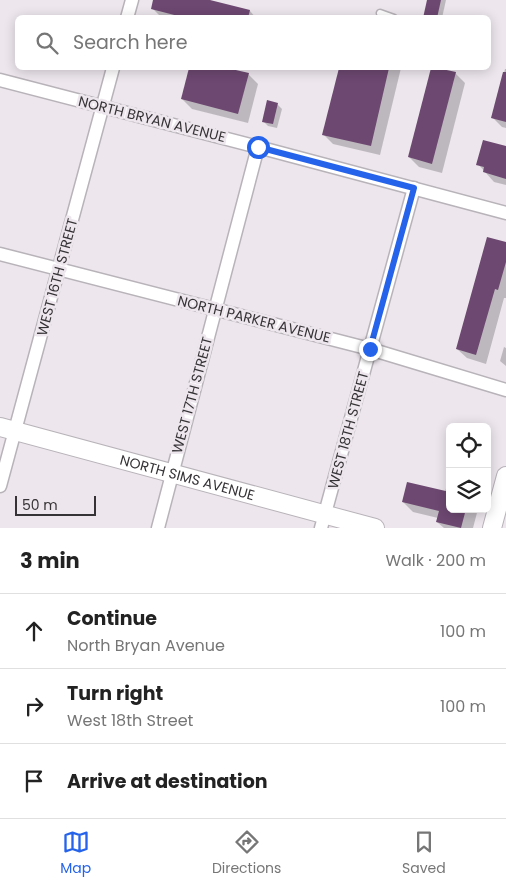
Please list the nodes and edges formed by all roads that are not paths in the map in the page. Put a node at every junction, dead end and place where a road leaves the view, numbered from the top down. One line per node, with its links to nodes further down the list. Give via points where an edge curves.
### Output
1 (132, 0): 3 (street)
2 (380, 13): 4 (lane)
3 (128, 15)
4 (386, 15)
5 (113, 70): 7 (street, WEST 16TH STREET)
6 (0, 80): 7 (street, NORTH BRYAN AVENUE)
7 (103, 107): 8 (street, NORTH BRYAN AVENUE); 12 (street, WEST 16TH STREET)
8 (258, 147): 9 (street, NORTH BRYAN AVENUE); 13 (street, WEST 17TH STREET)
9 (414, 188): 10 (street, NORTH BRYAN AVENUE); 14 (street, WEST 18TH STREET)
10 (506, 213)
11 (0, 254): 12 (street, NORTH PARKER AVENUE)
12 (60, 269): 13 (street, NORTH PARKER AVENUE); 16 (street, WEST 16TH STREET)
13 (215, 310): 14 (street, NORTH PARKER AVENUE); 17 (street, WEST 17TH STREET)
14 (370, 349): 15 (street, NORTH PARKER AVENUE); 20 (street, WEST 18TH STREET)
15 (506, 390)
16 (8, 429): 17 (street, NORTH SIMS AVENUE); 19 (street, WEST 16TH STREET)
17 (172, 473): 20 (street, NORTH SIMS AVENUE); 21 (street, WEST 17TH STREET)
18 (506, 476): 23 (street)
19 (0, 486)
20 (323, 521): 22 (street, NORTH SIMS AVENUE)
21 (158, 528)
22 (375, 528)
23 (492, 528)

